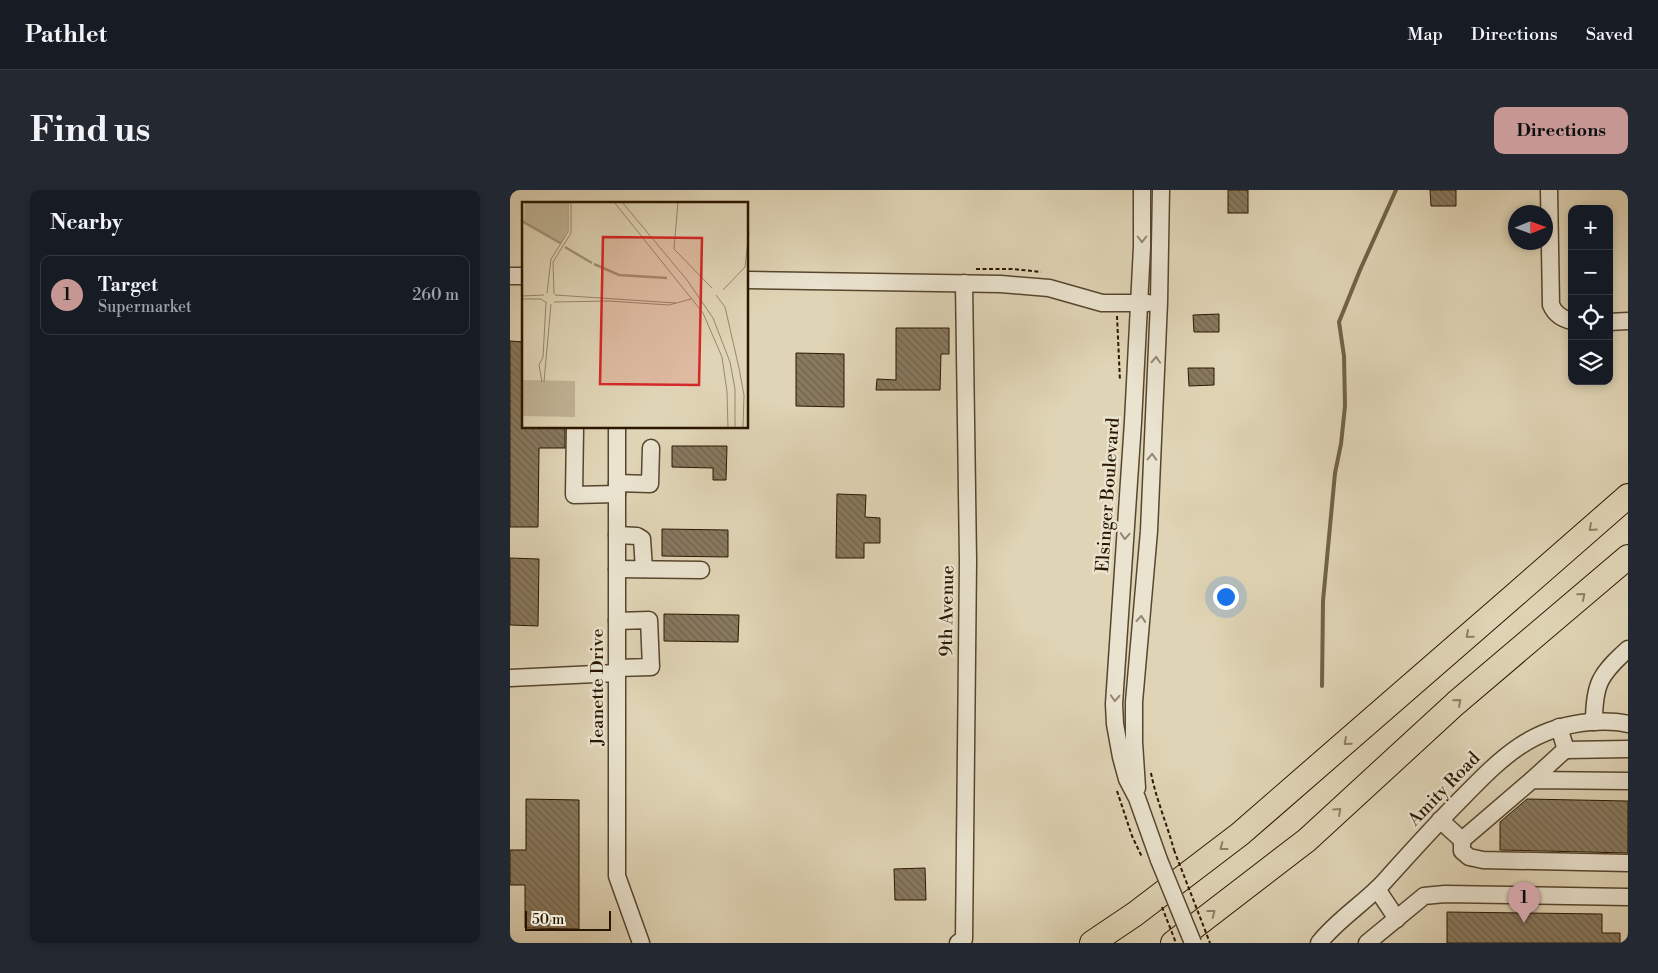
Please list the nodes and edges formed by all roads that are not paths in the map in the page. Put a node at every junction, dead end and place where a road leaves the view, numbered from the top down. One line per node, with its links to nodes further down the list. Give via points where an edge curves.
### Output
1 (1142, 190): 7 (street, Elsinger Boulevard, one-way to 7)
2 (1161, 190): 6 (street, Elsinger Boulevard)
3 (1549, 190): 8 (street, via 1551,305 1554,312)
4 (749, 280): 5 (street)
5 (964, 283): 7 (street, via 1049,288 1102,303); 41 (street, 9th Avenue, via 968,569)
6 (1159, 302): 7 (street); 17 (street, Elsinger Boulevard, one-way to 6)
7 (1138, 303): 11 (street, Elsinger Boulevard)
8 (1568, 320)
9 (1628, 321): 10 (street)
10 (1613, 322)
11 (1133, 422): 17 (street, via 1138,447 1136,510); 34 (street, Elsinger Boulevard, one-way to 34, via 1114,704 1121,756 1127,779)
12 (575, 429): 15 (street, via 574,495)
13 (617, 429): 15 (street, Jeanette Drive)
14 (652, 448): 15 (street, via 650,484)
15 (617, 488): 18 (street, Jeanette Drive)
16 (1628, 496): 43 (highway, one-way to 43, via 1240,834)
17 (1149, 531): 34 (street, Elsinger Boulevard, one-way to 17, via 1134,702)
18 (617, 535): 20 (street, Jeanette Drive); 21 (street, via 637,536 642,540)
19 (1628, 557): 44 (highway, one-way to 19, via 1307,840 1456,703)
20 (617, 569): 21 (street); 23 (street, Jeanette Drive)
21 (644, 569): 22 (street)
22 (701, 570)
23 (617, 620): 25 (street, Jeanette Drive); 25 (street, via 650,620 651,667)
24 (1628, 649): 27 (street, via 1602,674 1596,690)
25 (617, 671): 26 (street); 42 (street, Jeanette Drive, via 617,876)
26 (510, 678)
27 (1594, 722): 28 (street, Amity Road); 29 (street, Amity Road)
28 (1628, 724)
29 (1559, 727): 30 (street); 35 (street, Amity Road, via 1523,743 1502,759)
30 (1566, 749): 31 (street); 32 (street)
31 (1628, 749)
32 (1532, 780): 33 (street); 36 (street)
33 (1628, 781)
34 (1137, 798): 45 (street, Elsinger Boulevard, bridge)
35 (1440, 820): 36 (street); 38 (street, Amity Road)
36 (1462, 840): 37 (street, via 1462,851 1469,857 1483,860)
37 (1628, 863)
38 (1377, 890): 40 (street); 46 (street, Amity Road)
39 (1628, 897): 40 (street, via 1424,896)
40 (1397, 919): 47 (street)
41 (961, 941)
42 (641, 943)
43 (1092, 943)
44 (1173, 943)
45 (1194, 943)
46 (1319, 943)
47 (1367, 943)

